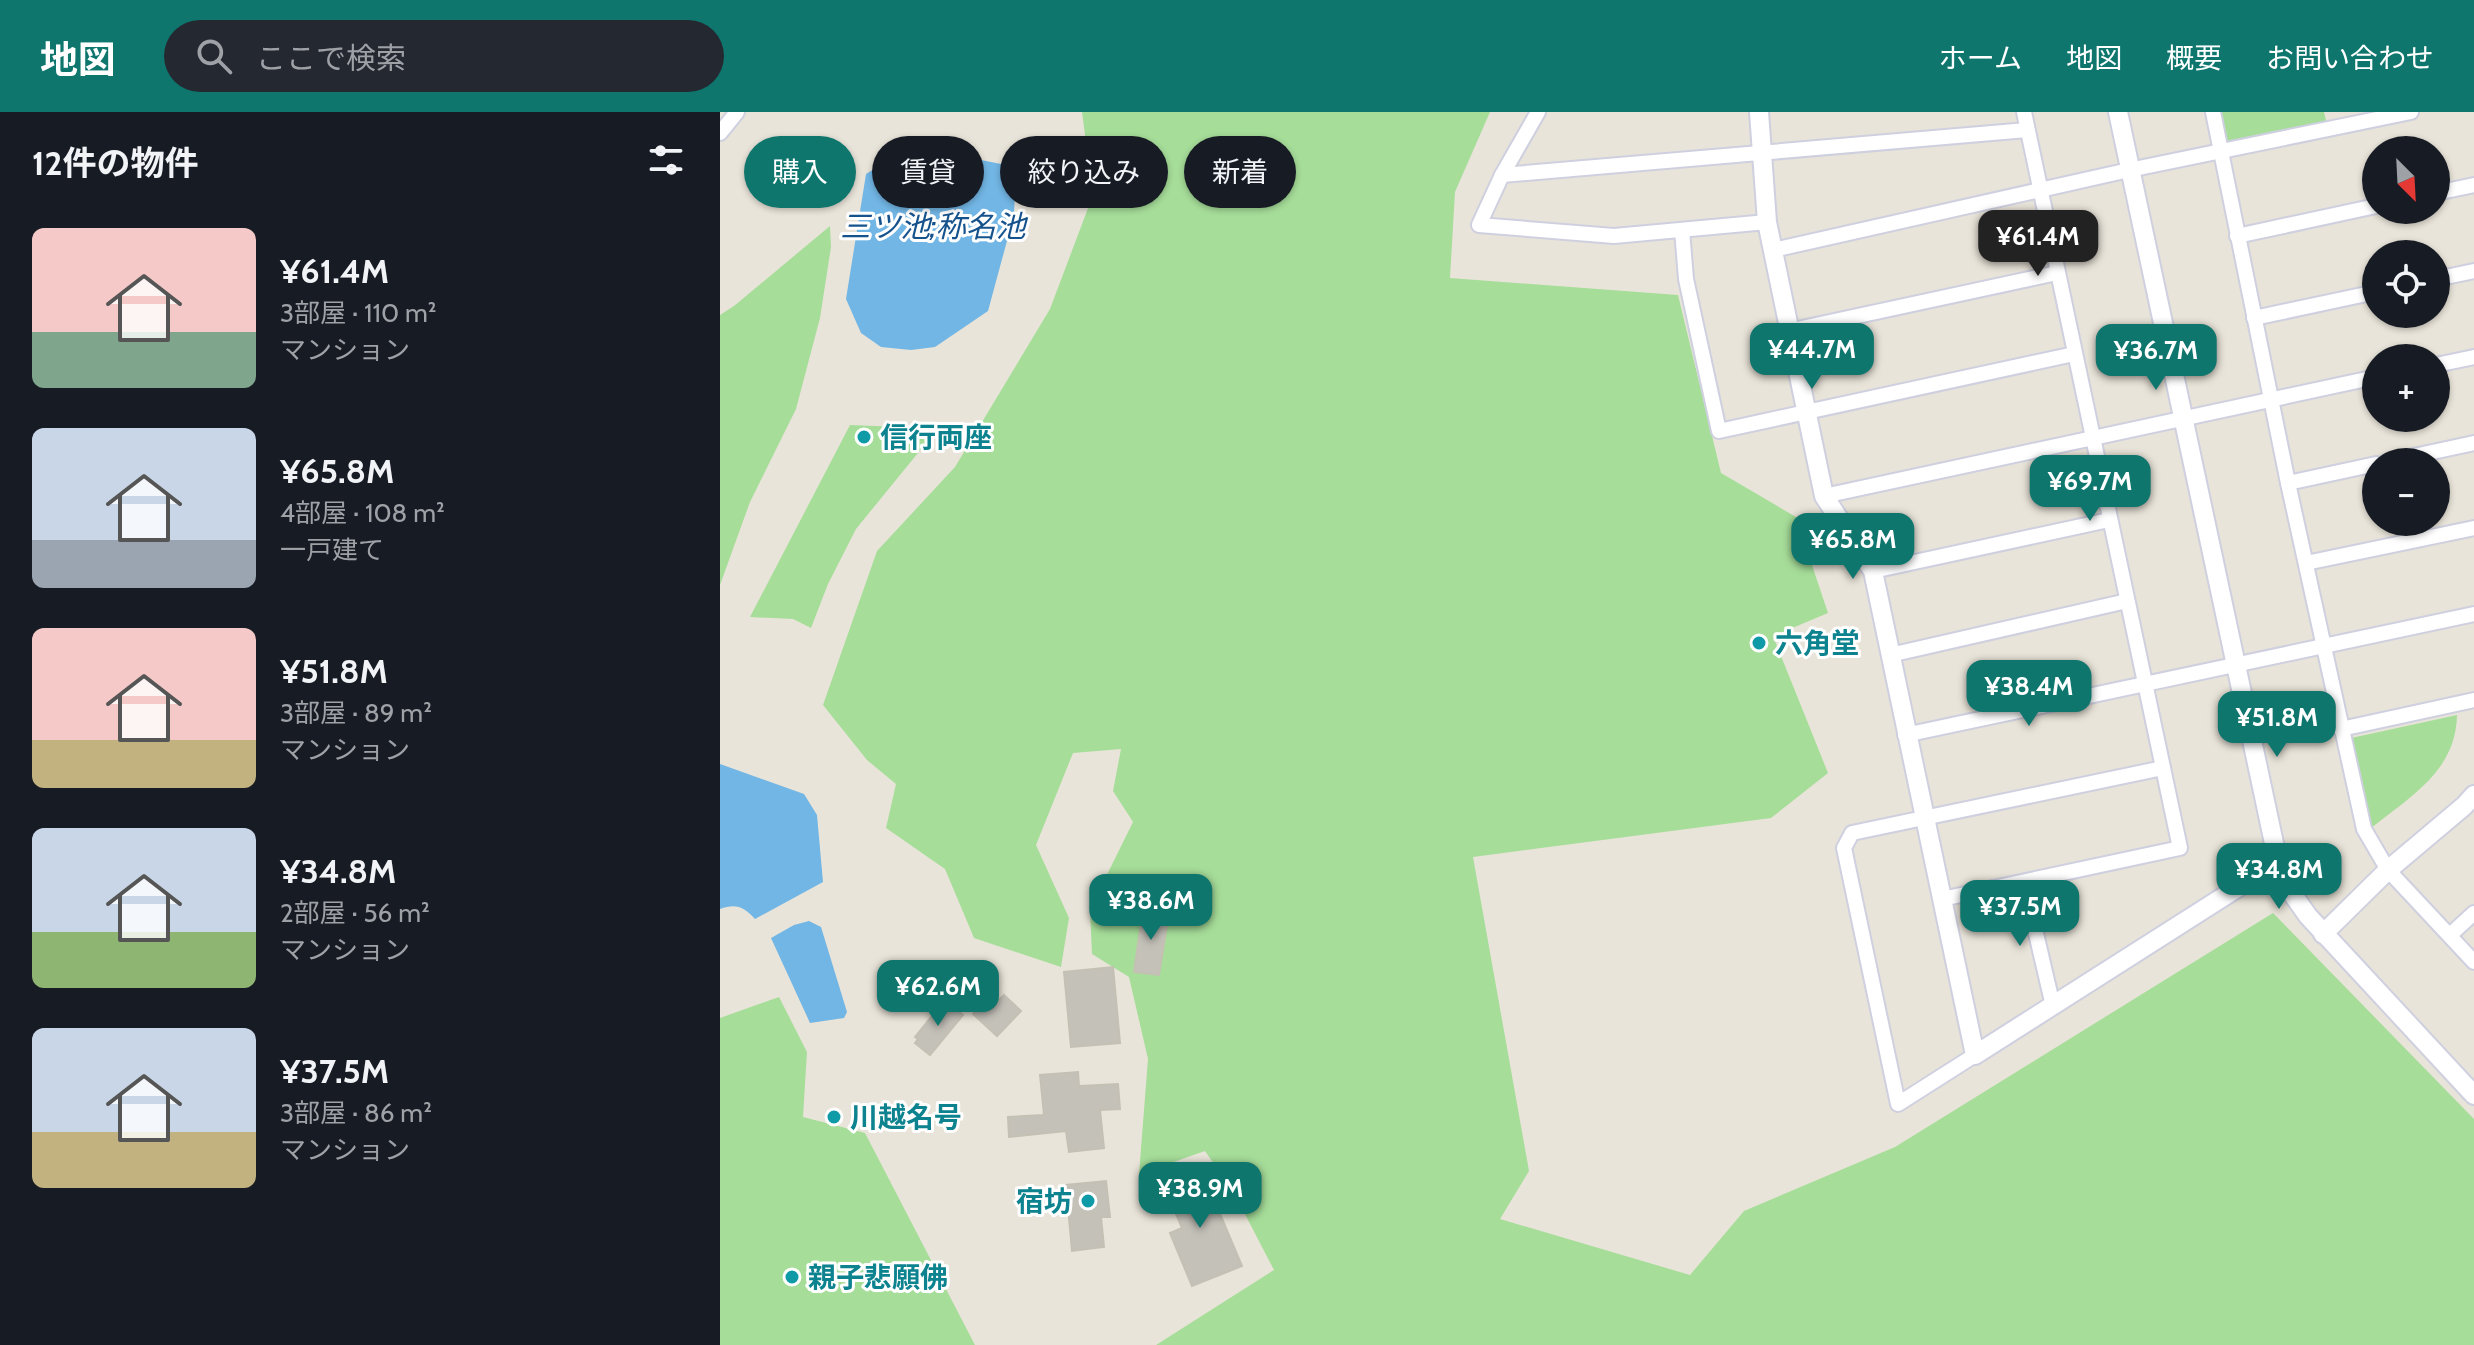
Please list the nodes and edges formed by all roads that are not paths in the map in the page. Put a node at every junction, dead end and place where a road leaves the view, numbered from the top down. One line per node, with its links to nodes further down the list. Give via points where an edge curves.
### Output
1 (737, 112): 11 (street)
2 (1538, 112): 15 (street)
3 (1759, 112): 13 (street)
4 (2024, 112): 10 (street)
5 (2118, 112): 14 (street)
6 (2213, 112): 12 (street)
7 (2329, 112): 9 (street)
8 (2411, 112): 9 (street)
9 (2333, 129): 12 (street)
10 (2027, 130): 13 (street); 17 (street)
11 (720, 133)
12 (2221, 151): 14 (street); 22 (street)
13 (1762, 153): 15 (street); 20 (street)
14 (2129, 170): 17 (street); 36 (street)
15 (1502, 175): 21 (street, via 1479,225 1614,236)
16 (2474, 185): 18 (street)
17 (2041, 190): 23 (street); 25 (street)
18 (2450, 190)
19 (2362, 209): 22 (street)
20 (1767, 222): 21 (street); 23 (street)
21 (1682, 230): 35 (street, via 1686,279 1719,431)
22 (2237, 236): 28 (street)
23 (1773, 250): 29 (street)
24 (2474, 271): 26 (street)
25 (2057, 273): 29 (street); 30 (street)
26 (2450, 276)
27 (2362, 295): 28 (street)
28 (2254, 318): 34 (street)
29 (1788, 331): 35 (street)
30 (2074, 354): 35 (street); 37 (street)
31 (2474, 357): 32 (street)
32 (2450, 362)
33 (2362, 380): 34 (street)
34 (2271, 399): 36 (street); 41 (street)
35 (1806, 412): 42 (street)
36 (2184, 418): 37 (street); 51 (street)
37 (2091, 437): 42 (street); 43 (street)
38 (2474, 443): 39 (street)
39 (2450, 448)
40 (2362, 467): 41 (street)
41 (2288, 483): 45 (street)
42 (1824, 496): 46 (street)
43 (2109, 520): 46 (street); 47 (street)
44 (2474, 528): 45 (street)
45 (2306, 563): 49 (street)
46 (1873, 571): 50 (street)
47 (2127, 601): 50 (street); 52 (street)
48 (2474, 614): 49 (street)
49 (2324, 647): 51 (street); 54 (street)
50 (1890, 655): 55 (street)
51 (2235, 665): 52 (street); 59 (street)
52 (2145, 684): 55 (street); 56 (street)
53 (2474, 700): 54 (street)
54 (2341, 729): 60 (street, via 2364,829)
55 (1905, 735): 58 (street)
56 (2163, 768): 58 (street); 61 (street, via 2180,848)
57 (2474, 795): 60 (street)
58 (1923, 819): 62 (street); 68 (street, via 1852,833 1844,848 1898,1104)
59 (2278, 862): 64 (street, via 2291,892); 67 (street)
60 (2388, 870): 64 (street); 65 (street)
61 (2024, 882): 62 (street); 67 (street)
62 (1942, 899): 68 (street)
63 (2474, 913): 65 (street)
64 (2323, 934): 69 (street)
65 (2450, 935): 66 (street)
66 (2474, 962)
67 (2053, 1006): 68 (street)
68 (1975, 1055)
69 (2474, 1095)

